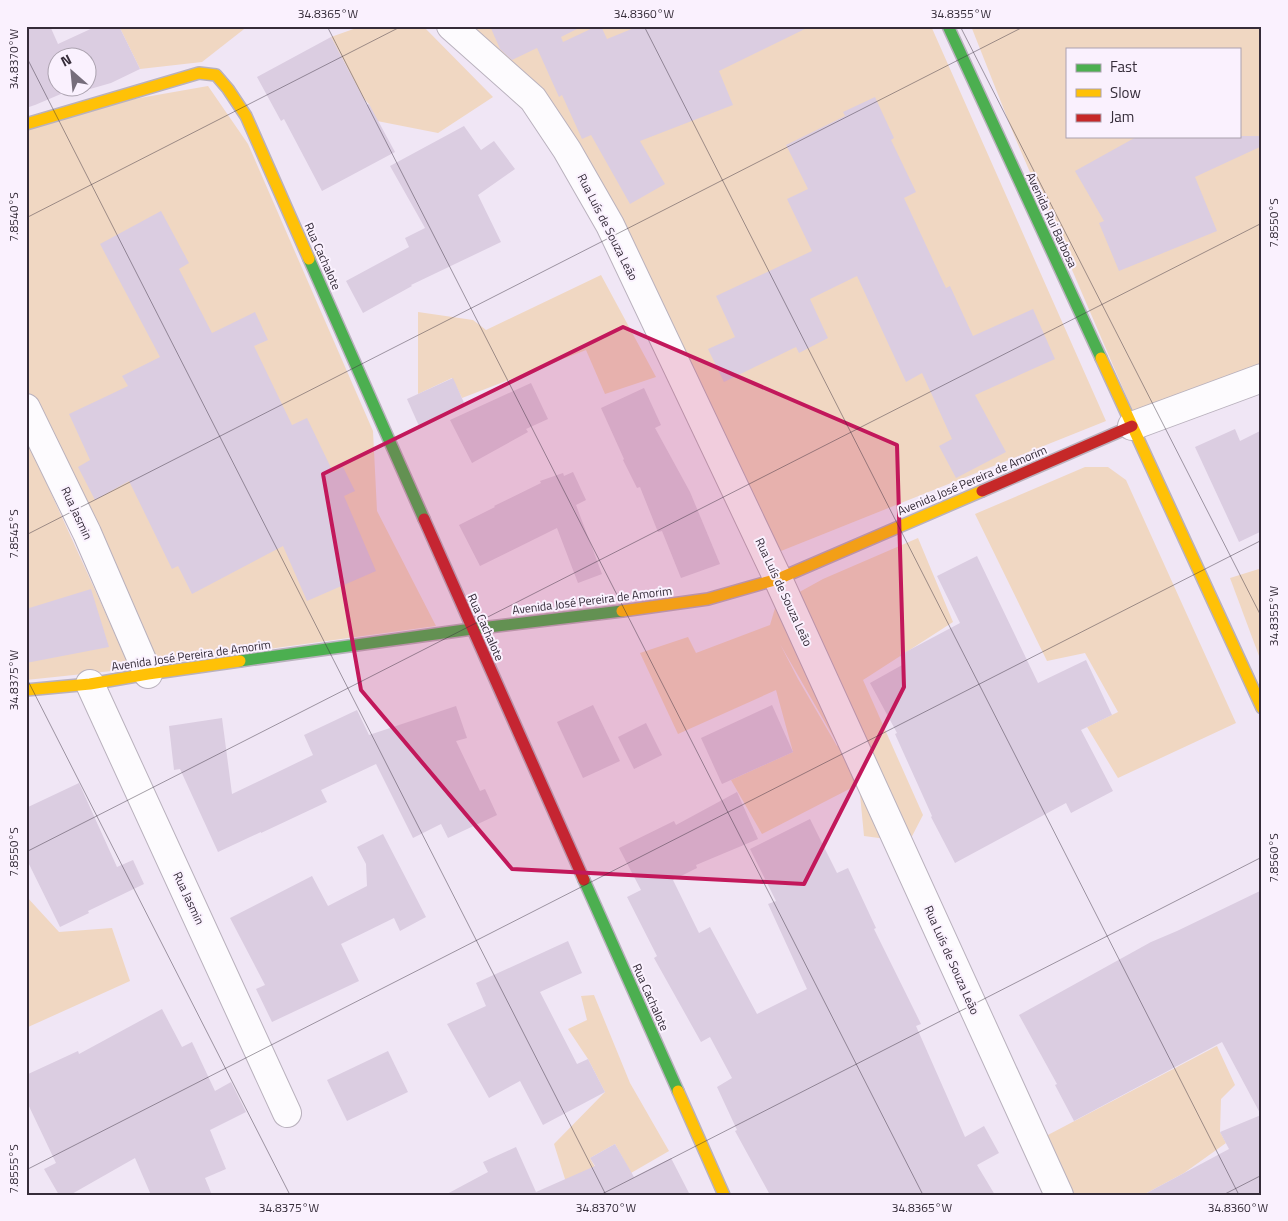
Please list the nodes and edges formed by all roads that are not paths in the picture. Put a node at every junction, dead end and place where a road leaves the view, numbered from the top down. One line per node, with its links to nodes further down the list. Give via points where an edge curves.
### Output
1 (451, 26): 7 (street, Rua Luís de Souza Leão, via 533,99 567,150 610,225)
2 (948, 26): 6 (street, Avenida Rui Barbosa)
3 (26, 124): 8 (street, Rua Cachalote, via 190,75 216,75 246,116)
4 (1262, 378): 6 (street)
5 (26, 408): 9 (street, Rua Jasmin, via 87,533)
6 (1132, 426): 7 (street, Avenida José Pereira de Amorim); 12 (street, Avenida Rui Barbosa)
7 (778, 579): 8 (street, Avenida José Pereira de Amorim, via 708,598); 15 (street, Rua Luís de Souza Leão)
8 (472, 629): 9 (street, Avenida José Pereira de Amorim); 14 (street, Rua Cachalote)
9 (148, 674): 10 (street, Avenida José Pereira de Amorim)
10 (90, 684): 11 (street, Avenida José Pereira de Amorim); 13 (street, Rua Jasmin)
11 (26, 690)
12 (1262, 708)
13 (287, 1113)
14 (724, 1195)
15 (1059, 1195)

